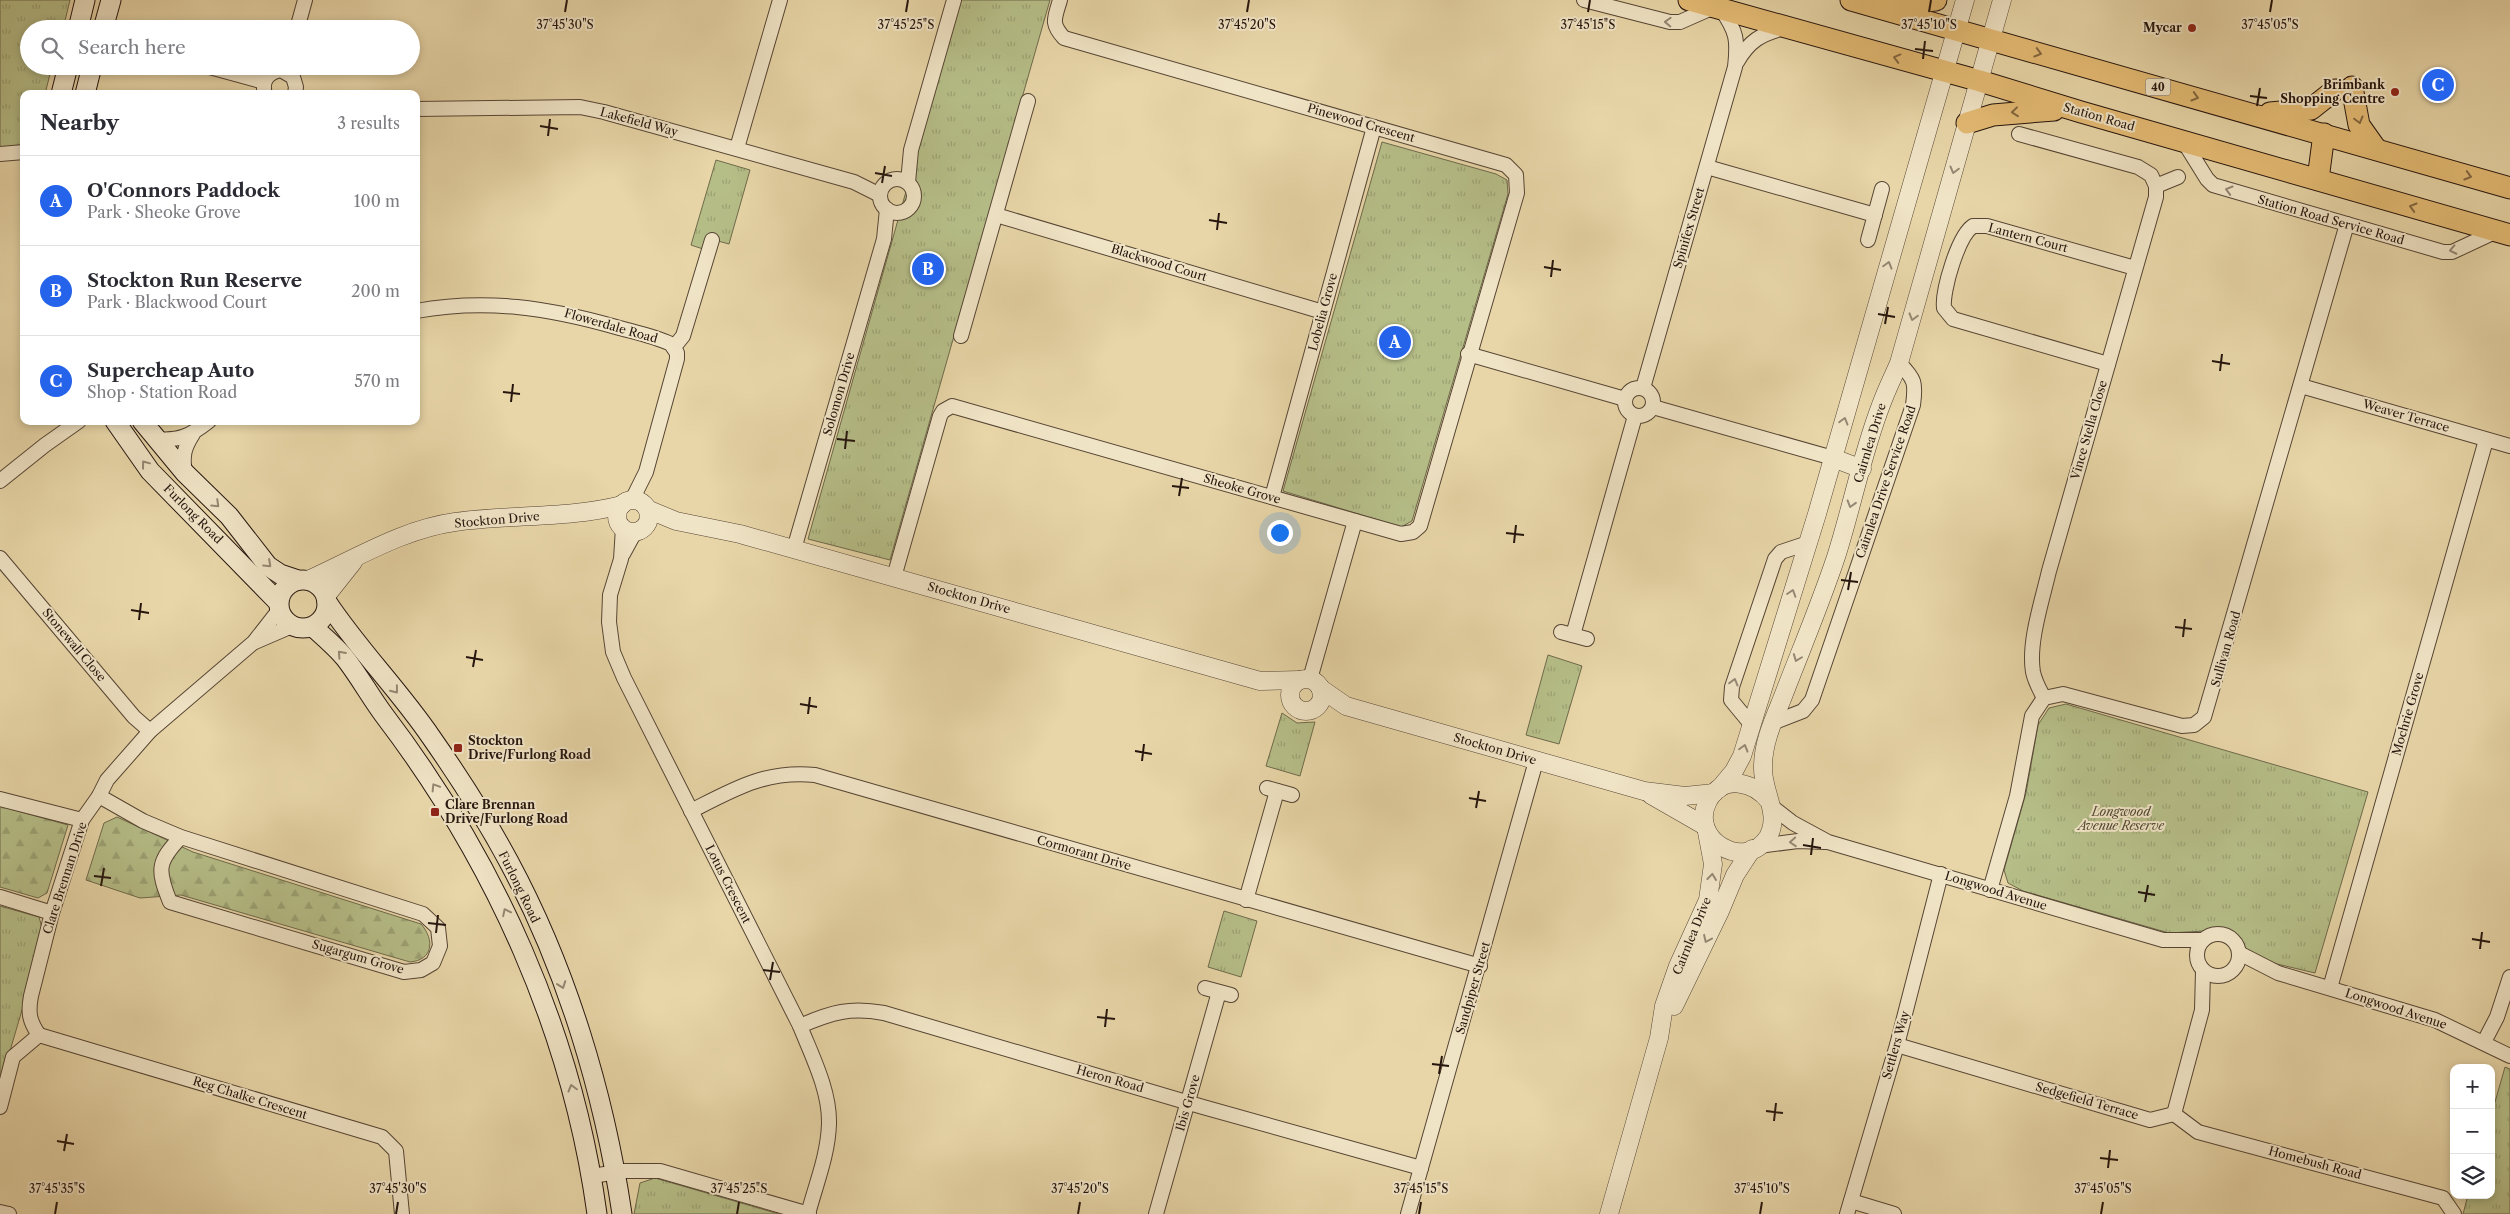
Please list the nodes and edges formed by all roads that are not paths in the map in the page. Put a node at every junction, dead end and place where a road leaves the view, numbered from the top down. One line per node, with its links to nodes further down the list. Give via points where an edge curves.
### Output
1 (86, 0): 15 (main road)
2 (111, 0): 16 (main road)
3 (305, 0): 17 (street)
4 (780, 0): 42 (street)
5 (954, 0): 49 (street)
6 (1060, 0): 38 (street, Pinewood Crescent, via 1054,22 1064,38)
7 (1584, 0): 14 (street, one-way to 7, via 1680,22 1670,22)
8 (1689, 0): 14 (main road, Station Road)
9 (1851, 0): 19 (main road, 40)
10 (1886, 0): 11 (main road)
11 (1936, 0)
12 (1965, 0): 19 (street)
13 (2002, 0): 20 (street, Cairnlea Drive)
14 (1718, 8): 18 (main road, Station Road); 21 (street, Spinifex Street, via 1734,27 1737,37)
15 (80, 20)
16 (109, 20)
17 (299, 20)
18 (1786, 28): 21 (street, Spinifex Street, via 1753,40); 22 (main road, Station Road, one-way to 18)
19 (1956, 30): 20 (main road, 40); 22 (street)
20 (1991, 40): 28 (street, Cairnlea Drive); 36 (main road, 40, one-way to 36)
21 (1735, 67): 46 (street, Spinifex Street)
22 (1944, 71): 28 (main road, Station Road); 82 (street, one-way to 22)
23 (66, 75): 30 (main road)
24 (90, 75): 31 (main road)
25 (230, 75): 29 (street)
26 (270, 75): 29 (street)
27 (291, 75): 32 (street)
28 (1980, 81): 35 (main road, Station Road); 37 (street, Cairnlea Drive)
29 (264, 88)
30 (62, 90)
31 (86, 90)
32 (297, 90)
33 (1028, 101): 55 (street)
34 (420, 109): 42 (street, Lakefield Way, via 580,107)
35 (2081, 112): 37 (main road, one-way to 37, via 2015,112); 41 (main road, Station Road)
36 (2252, 113): 40 (main road, 40); 43 (main road, one-way to 43, via 2310,109 2343,88 2359,125)
37 (1966, 123): 67 (street, Cairnlea Drive, one-way to 67)
38 (1374, 127): 63 (street, Lobelia Grove); 66 (street, Pinewood Crescent, via 1506,165 1516,175 1517,193)
39 (2019, 134): 50 (street, via 2138,167 2151,175)
40 (2330, 136): 43 (main road, 40); 48 (main road)
41 (2184, 142): 48 (main road, Station Road); 57 (street, Station Road Service Road, one-way to 41, via 2213,185)
42 (737, 148): 53 (street, Lakefield Way)
43 (2376, 149): 51 (main road, 40, one-way to 51)
44 (20, 152): 45 (street)
45 (0, 154)
46 (1707, 167): 56 (street); 70 (street, Spinifex Street)
47 (2178, 176): 50 (street)
48 (2318, 179): 58 (main road, Station Road, one-way to 48)
49 (902, 180): 53 (street); 54 (street, via 914,190 914,200 908,209)
50 (2156, 186): 61 (street, Vince Stella Close)
51 (2510, 188)
52 (1882, 189): 56 (street)
53 (882, 190): 54 (street, via 881,200)
54 (893, 211): 90 (street, Solomon Drive)
55 (996, 215): 63 (street, Blackwood Court); 64 (street)
56 (1875, 215): 60 (street)
57 (2346, 224): 58 (street, Station Road Service Road, one-way to 57, via 2452,252 2443,252); 69 (street, Sullivan Road)
58 (2503, 233)
59 (712, 240): 65 (street, via 683,336)
60 (1868, 240)
61 (2135, 268): 68 (street, Vince Stella Close); 68 (street, Lantern Court, via 1987,226 1973,226 1960,242 1945,294 1944,308 1953,319)
62 (420, 310): 65 (street, Flowerdale Road, via 480,303 540,308 666,342)
63 (1323, 312): 86 (street, Lobelia Grove)
64 (961, 336)
65 (674, 347): 87 (street, Flowerdale Road, via 677,359)
66 (1468, 354): 71 (street); 88 (street, Sheoke Grove, via 1420,526 1413,532 1401,534)
67 (1899, 363): 83 (street, Cairnlea Drive, via 1880,406); 107 (street, Cairnlea Drive Service Road, via 1913,377 1913,405 1812,700 1803,711)
68 (2108, 364): 103 (street, Vince Stella Close, via 2039,616 2033,662 2036,682)
69 (2301, 386): 80 (street, Weaver Terrace); 103 (street, Sullivan Road, via 2204,717 2194,725 2182,726 2063,694)
70 (1643, 388): 71 (street, via 1634,389); 72 (street, via 1651,394)
71 (1625, 399): 73 (street, via 1625,408)
72 (1653, 407): 73 (street, via 1647,414); 82 (street)
73 (1634, 416): 99 (street, via 1567,634)
74 (73, 425): 85 (street)
75 (118, 425): 96 (main road, Furlong Road, one-way to 75, via 150,471)
76 (145, 425): 79 (main road, Furlong Road)
77 (204, 425): 78 (street)
78 (192, 434): 79 (street, via 172,440); 84 (street, via 182,457)
79 (156, 439): 84 (main road, Furlong Road)
80 (2486, 440): 81 (street, Weaver Terrace); 137 (street, Mochrie Grove)
81 (2510, 446)
82 (1833, 458): 83 (street); 89 (street)
83 (1862, 470): 107 (street, Cairnlea Drive, one-way to 107, via 1835,558)
84 (185, 473): 94 (main road, Furlong Road, one-way to 94, via 229,516 268,566 280,574)
85 (0, 481)
86 (1272, 497): 88 (street, Sheoke Grove); 93 (street, Sheoke Grove, via 952,406 940,416)
87 (634, 516): 90 (street, Stockton Drive, via 676,521); 92 (street, Stockton Drive, via 587,513 454,522 408,534); 117 (street, Lotus Crescent, via 610,595 613,652)
88 (1355, 522): 102 (street)
89 (1808, 543): 108 (street, one-way to 89); 108 (street, one-way to 89, via 1731,700 1732,687 1775,559 1781,552)
90 (794, 548): 93 (street, Stockton Drive)
91 (0, 558): 109 (street, Stonewall Close)
92 (355, 560): 94 (street, Stockton Drive); 95 (street, Stockton Drive)
93 (894, 577): 101 (street, Stockton Drive)
94 (303, 580): 95 (main road, via 315,583); 96 (main road, via 285,588)
95 (326, 599): 98 (main road, via 324,617); 149 (main road, Furlong Road, one-way to 149, via 430,735 509,863 545,939 584,1046)
96 (279, 606): 97 (main road, via 286,622); 100 (street, Clare Brennan Drive)
97 (292, 626): 98 (main road, via 299,629); 100 (street, Clare Brennan Drive)
98 (312, 627): 150 (main road, Furlong Road, one-way to 98, via 582,1126 547,1008 487,874 432,781 345,659)
99 (1587, 639)
100 (254, 642): 109 (street, Clare Brennan Drive)
101 (1260, 682): 102 (street, Stockton Drive); 104 (street, Stockton Drive)
102 (1310, 682): 104 (street, via 1292,686); 105 (street, Stockton Drive); 106 (street, via 1321,699)
103 (2044, 698): 124 (street, via 2032,716 2017,796)
104 (1292, 702): 106 (street, via 1301,710)
105 (1346, 706): 106 (street, Stockton Drive); 110 (street, Stockton Drive)
106 (1314, 708)
107 (1772, 723): 116 (street, Cairnlea Drive, via 1764,746 1763,768)
108 (1750, 724): 112 (street, one-way to 108, via 1738,764)
109 (150, 732): 114 (street, Clare Brennan Drive, via 107,780)
110 (1536, 761): 111 (street, Stockton Drive); 132 (street, Sandpiper Street)
111 (1644, 791): 112 (street, Stockton Drive, via 1685,796); 119 (street, Stockton Drive)
112 (1716, 791): 116 (street, via 1729,784 1741,783 1763,792); 119 (street, via 1705,808)
113 (1292, 794): 126 (street, via 1272,789)
114 (100, 796): 118 (street, Clare Brennan Drive); 120 (street, Sugargum Grove, via 143,821)
115 (0, 799): 118 (street)
116 (1770, 804): 121 (street, Longwood Avenue, via 1793,823); 122 (street, via 1774,817 1772,828)
117 (691, 811): 126 (street, Cormorant Drive, via 760,778 815,775); 139 (street, Lotus Crescent)
118 (82, 820): 127 (street, Clare Brennan Drive)
119 (1706, 829): 122 (street, via 1717,844 1731,852); 141 (street, Cairnlea Drive, one-way to 119, via 1664,1006 1678,966 1708,900 1713,864)
120 (181, 837): 120 (street, Sugargum Grove, via 423,914 438,928 440,946 433,963 421,970 404,972 170,902 160,878 165,853)
121 (1828, 842): 122 (street, Longwood Avenue, one-way to 122); 123 (street, Longwood Avenue)
122 (1756, 848): 141 (street, Cairnlea Drive, one-way to 141, via 1734,875)
123 (1941, 874): 124 (street, Longwood Avenue); 143 (street, Settlers Way)
124 (1990, 890): 128 (street, Longwood Avenue)
125 (0, 897): 127 (street)
126 (1246, 900): 132 (street, Cormorant Drive)
127 (52, 913): 140 (street, Clare Brennan Drive, via 28,1008 30,1022)
128 (2163, 940): 129 (street, Longwood Avenue); 131 (street, Longwood Avenue)
129 (2203, 940): 130 (street, via 2213,934 2225,935 2234,942); 131 (street, via 2198,946)
130 (2238, 953): 133 (street, via 2238,959); 134 (street, Longwood Avenue)
131 (2200, 965): 133 (street, via 2214,976); 138 (street)
132 (1480, 966): 148 (street, Sandpiper Street)
133 (2227, 973): 134 (street, Longwood Avenue); 138 (street)
134 (2278, 973): 137 (street, Longwood Avenue)
135 (2510, 976): 142 (street, via 2497,1017)
136 (1205, 988): 145 (street, Ibis Grove, via 1225,993)
137 (2330, 988): 142 (street, Longwood Avenue, via 2435,1020)
138 (2202, 1010): 147 (street)
139 (800, 1026): 145 (street, Heron Road, via 849,1009 884,1013); 157 (street, Lotus Crescent, via 823,1085 829,1122 826,1150)
140 (39, 1035): 146 (street, via 13,1057); 154 (street, Reg Chalke Crescent, via 382,1137 396,1151)
141 (1659, 1038): 160 (street, Cairnlea Drive)
142 (2484, 1042): 144 (street, Longwood Avenue)
143 (1896, 1045): 147 (street, Sedgefield Terrace, via 2150,1120); 151 (street, Settlers Way)
144 (2510, 1056)
145 (1188, 1102): 148 (street, Heron Road); 158 (street, Ibis Grove)
146 (0, 1107)
147 (2174, 1114): 162 (street, Homebush Road, via 2198,1132 2443,1198)
148 (1421, 1168): 159 (street, Sandpiper Street)
149 (616, 1172): 150 (street); 156 (main road, Furlong Road); 157 (street, via 660,1171)
150 (592, 1176): 155 (main road, Furlong Road)
151 (1849, 1208): 161 (street)
152 (0, 1212): 153 (street)
153 (8, 1214)
154 (402, 1214)
155 (597, 1214)
156 (622, 1214)
157 (808, 1214)
158 (1156, 1214)
159 (1408, 1214)
160 (1609, 1214)
161 (1894, 1214)
162 (2454, 1214)

